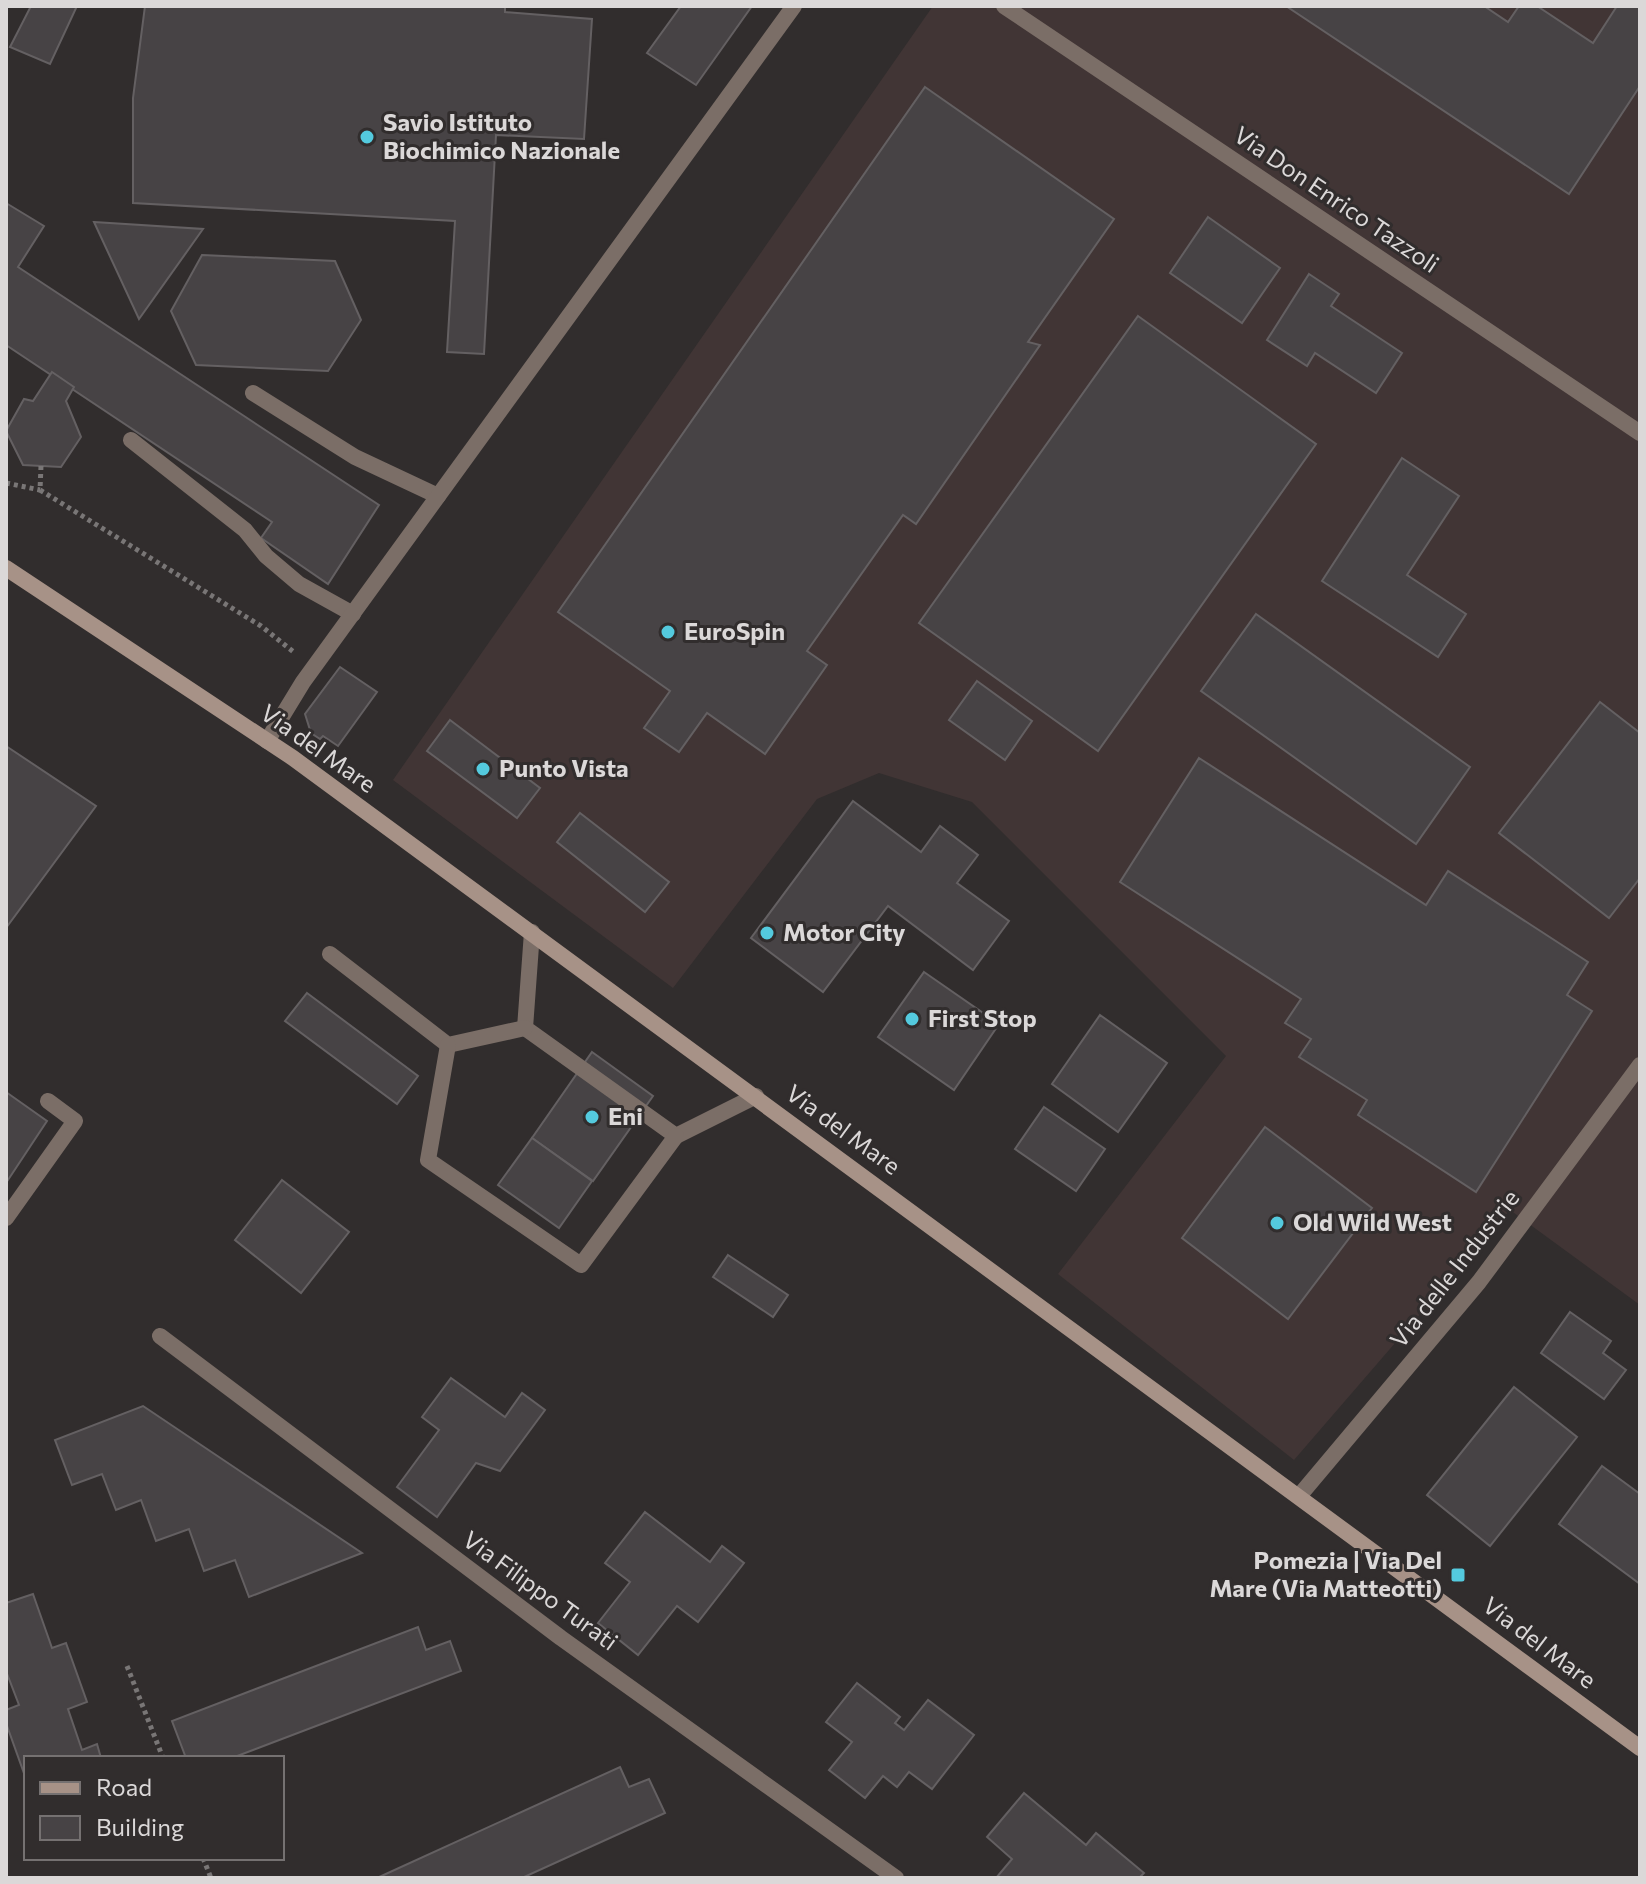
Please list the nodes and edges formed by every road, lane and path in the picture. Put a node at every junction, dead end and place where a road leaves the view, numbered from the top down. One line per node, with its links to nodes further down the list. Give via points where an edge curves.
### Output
1 (794, 6): 9 (street)
2 (1004, 6): 4 (street, Via Don Enrico Tazzoli)
3 (253, 393): 9 (street, via 355,457)
4 (1640, 433)
5 (131, 440): 11 (street, via 245,530 299,584)
6 (41, 466): 8 (path)
7 (6, 483): 8 (path)
8 (40, 490): 12 (path, via 261,626 300,656)
9 (438, 496): 11 (street)
10 (6, 568): 13 (main road, Via del Mare)
11 (353, 614): 12 (street)
12 (303, 682): 13 (street)
13 (267, 741): 14 (main road, Via del Mare)
14 (532, 932): 16 (street); 19 (main road, Via del Mare)
15 (330, 954): 17 (street)
16 (525, 1028): 17 (street); 21 (street)
17 (448, 1045): 21 (street, via 428,1160 581,1265)
18 (1640, 1065): 24 (street, Via delle Industrie, via 1479,1282)
19 (756, 1096): 21 (street); 24 (main road, Via del Mare)
20 (48, 1101): 22 (street, via 75,1121)
21 (676, 1136)
22 (6, 1218)
23 (160, 1336): 28 (street, Via Filippo Turati, via 561,1638)
24 (1300, 1495): 26 (main road, Via del Mare)
25 (127, 1666): 27 (path)
26 (1640, 1748)
27 (162, 1756)
28 (896, 1878)

